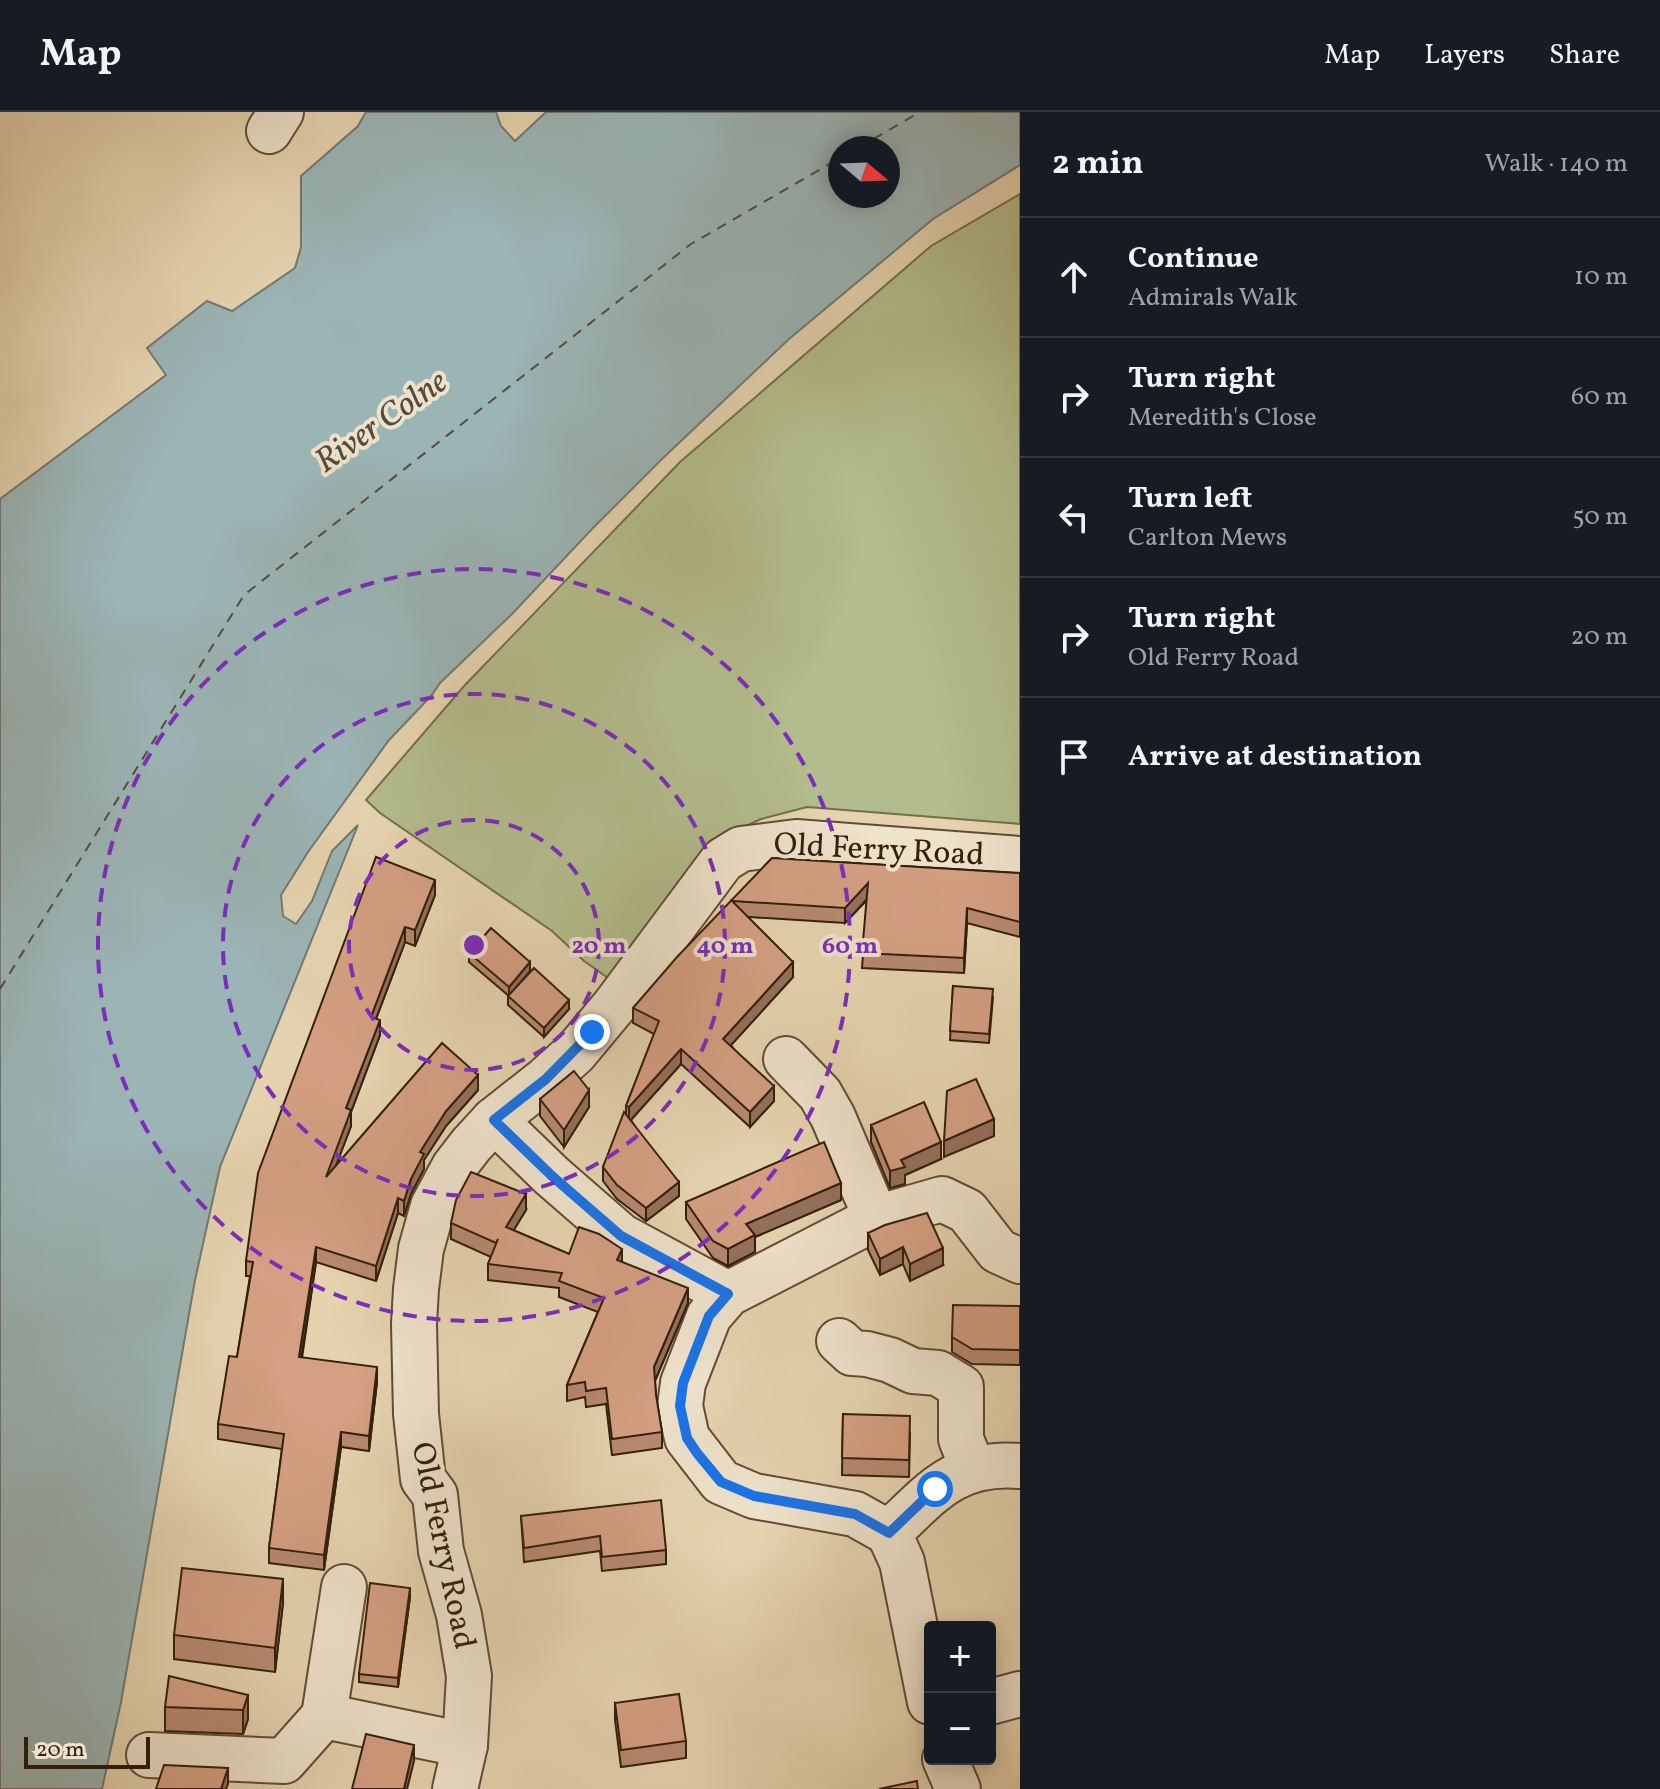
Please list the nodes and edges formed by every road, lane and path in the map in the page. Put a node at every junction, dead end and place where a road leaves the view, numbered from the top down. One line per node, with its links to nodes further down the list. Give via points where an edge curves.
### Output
1 (1020, 859): 3 (street, Old Ferry Road, via 796,842 741,849 723,860 575,1053)
2 (786, 1059): 4 (street, via 820,1094)
3 (494, 1120): 6 (street, via 621,1236); 18 (street, Old Ferry Road, via 454,1167 433,1206 421,1249 414,1324 423,1479 435,1495 441,1551 469,1676)
4 (876, 1218): 5 (street, via 942,1199 967,1211 998,1251); 6 (street)
5 (1020, 1261)
6 (728, 1294): 10 (street, via 709,1316 683,1383 680,1406 687,1438 697,1453 721,1482 754,1496 855,1514)
7 (839, 1341): 9 (street, via 852,1353 938,1373 961,1387 961,1439)
8 (1020, 1466): 9 (street)
9 (972, 1467): 10 (street, via 935,1489)
10 (889, 1533): 12 (street, via 902,1562)
11 (344, 1587): 15 (street)
12 (928, 1693)
13 (1020, 1694): 14 (street)
14 (996, 1700)
15 (324, 1716): 16 (street, via 284,1761); 18 (street)
16 (149, 1755)
17 (948, 1765): 19 (street)
18 (468, 1775)
19 (958, 1789)

